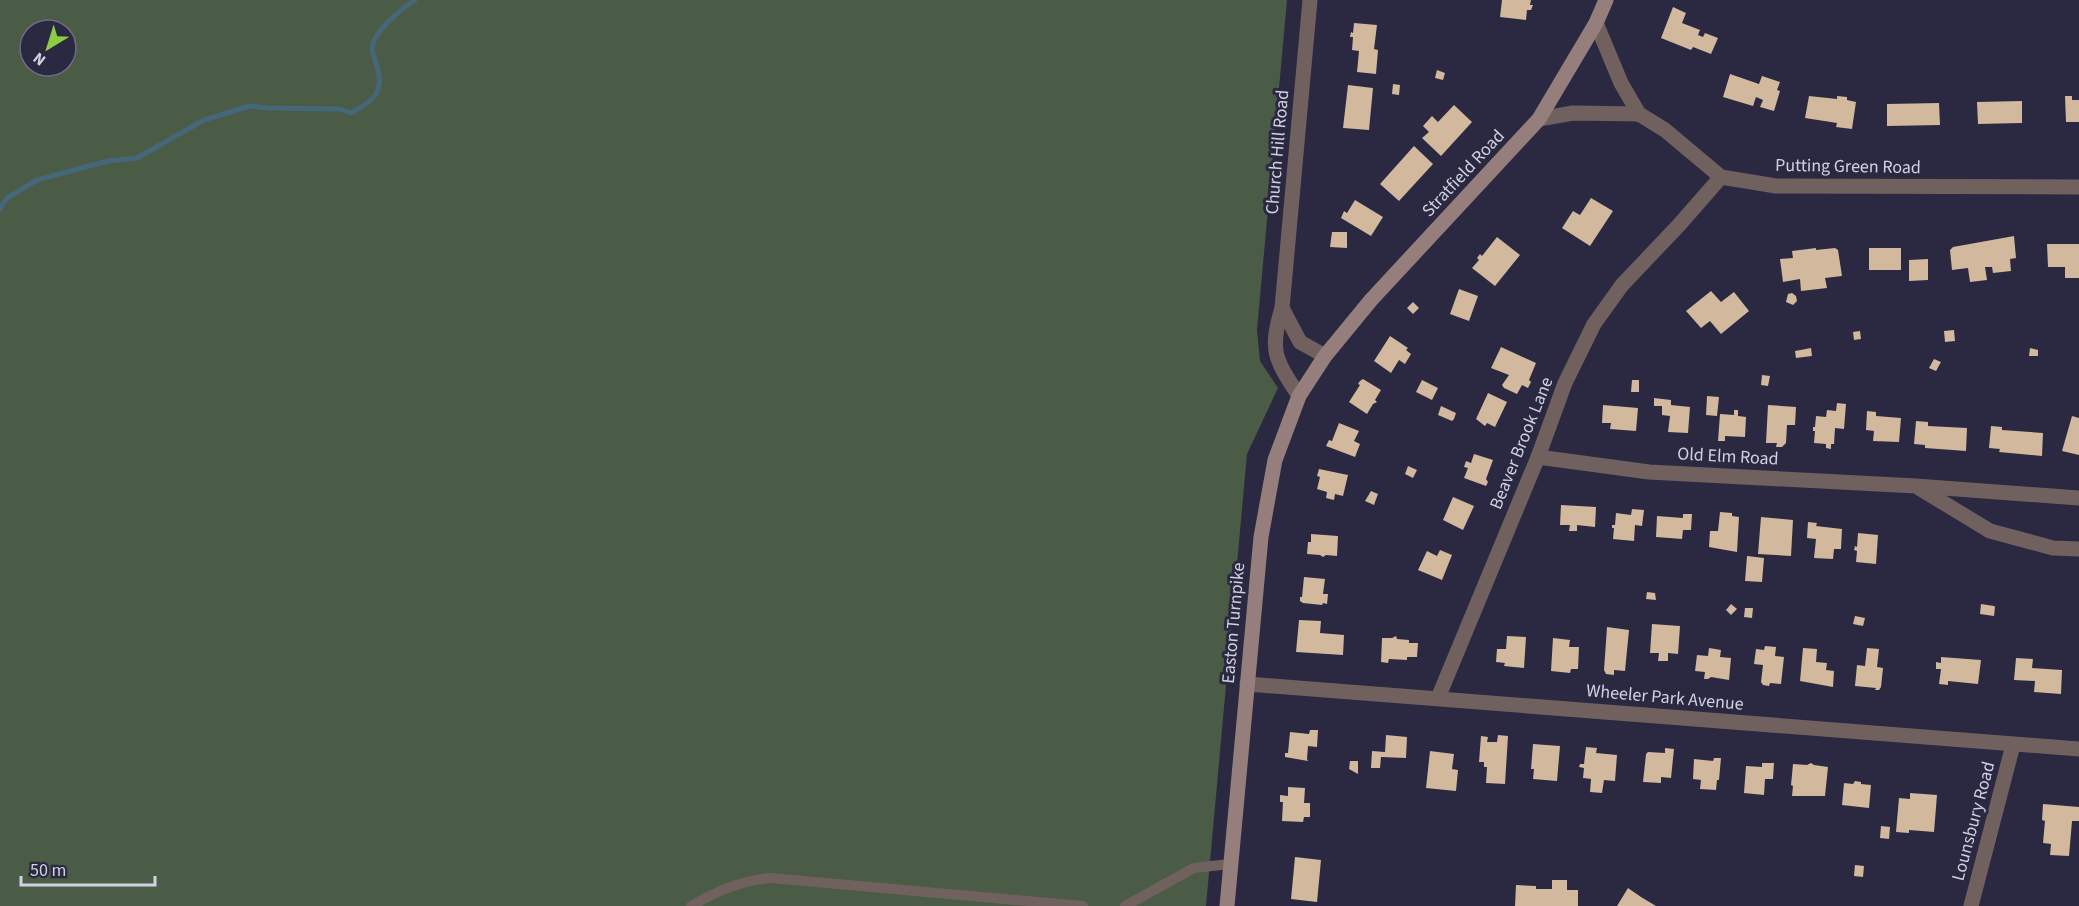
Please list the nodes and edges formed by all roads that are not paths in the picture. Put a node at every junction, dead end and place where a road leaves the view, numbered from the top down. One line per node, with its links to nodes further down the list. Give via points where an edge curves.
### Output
1 (1310, 0): 8 (street, Church Hill Road)
2 (1606, 0): 3 (main road, Stratfield Road)
3 (1596, 23): 4 (street, via 1621,83); 5 (main road, Stratfield Road)
4 (1639, 114): 5 (street, via 1581,113); 6 (street, via 1665,130)
5 (1539, 119): 9 (main road, Stratfield Road, via 1371,300)
6 (1721, 177): 7 (street, Putting Green Road, via 1776,186); 11 (street, Beaver Brook Lane, via 1622,285 1594,324 1565,383)
7 (2079, 187)
8 (1282, 308): 9 (street, via 1300,342); 10 (street, Church Hill Road, via 1274,348)
9 (1325, 356): 10 (main road, Easton Turnpike)
10 (1299, 396): 15 (main road, Easton Turnpike, via 1275,460 1261,537)
11 (1538, 457): 12 (street, Old Elm Road, via 1649,472); 16 (street, Beaver Brook Lane)
12 (1916, 486): 13 (street, Old Elm Road); 14 (street, Old Elm Road, via 1990,531 2053,548)
13 (2079, 498)
14 (2079, 549)
15 (1247, 684): 16 (street, Wheeler Park Avenue); 19 (main road, Easton Turnpike)
16 (1438, 698): 17 (street, Wheeler Park Avenue)
17 (2013, 745): 18 (street, Wheeler Park Avenue); 24 (street, Lounsbury Road)
18 (2079, 750)
19 (1230, 864): 22 (lane, via 1194,868); 23 (main road, Easton Turnpike)
20 (691, 906): 21 (lane, via 734,885 771,878)
21 (1083, 906)
22 (1125, 906)
23 (1227, 906)
24 (1971, 906)

